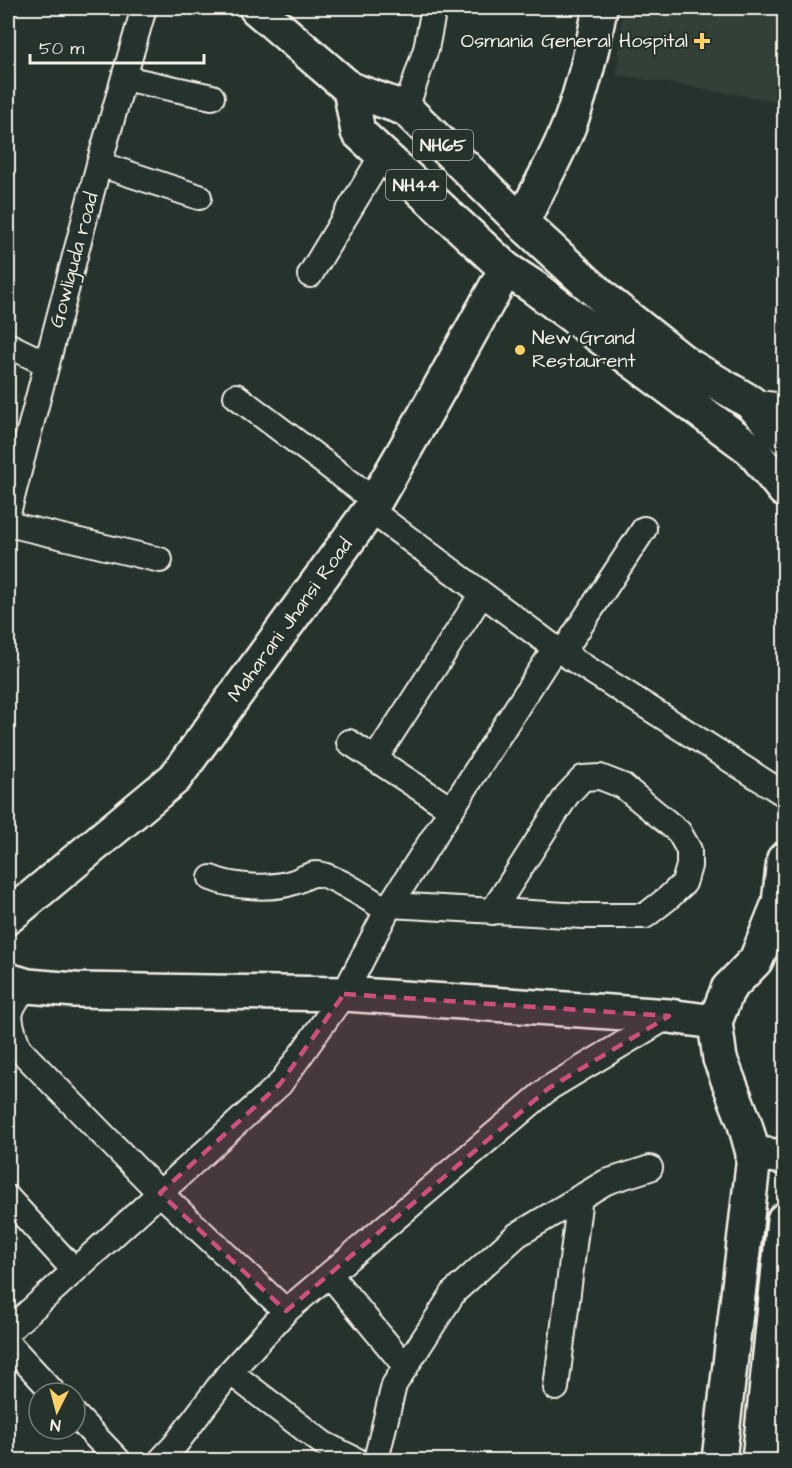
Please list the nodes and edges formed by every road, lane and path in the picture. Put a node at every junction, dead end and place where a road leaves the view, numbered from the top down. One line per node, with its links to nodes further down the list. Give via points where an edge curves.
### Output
1 (144, 8): 5 (street, Gowliguda road)
2 (256, 8): 6 (main road)
3 (434, 8): 8 (street, via 426,49)
4 (600, 8): 12 (main road, via 591,57 569,124)
5 (124, 78): 7 (street); 10 (street, Gowliguda road)
6 (350, 89): 8 (main road, NH65); 9 (main road, NH44, via 358,132)
7 (212, 97)
8 (405, 109): 12 (main road, NH65)
9 (383, 154): 13 (main road, NH44); 14 (street)
10 (99, 164): 11 (street); 16 (street, Gowliguda road)
11 (199, 197)
12 (522, 223): 18 (main road, via 609,303 686,364)
13 (506, 269): 22 (main road, NH44, via 751,449); 23 (main road, Maharani Jhansi Road)
14 (310, 275)
15 (8, 345): 16 (street)
16 (47, 364): 21 (street, Gowliguda road)
17 (236, 396): 23 (street)
18 (750, 402): 19 (street); 20 (main road)
19 (784, 406)
20 (784, 437)
21 (15, 458): 24 (street, Gowliguda road)
22 (784, 490)
23 (372, 505): 27 (street); 37 (main road, Maharani Jhansi Road, via 175,778)
24 (8, 515): 26 (street)
25 (644, 529): 28 (street)
26 (160, 560)
27 (483, 594): 28 (street); 30 (street)
28 (559, 650): 31 (street); 32 (street)
29 (349, 742): 30 (street)
30 (375, 759): 32 (street)
31 (784, 794)
32 (451, 809): 35 (street)
33 (784, 859): 41 (main road, via 779,903 756,960 728,989)
34 (211, 878): 35 (street, via 221,883 256,886 294,882 316,874 330,877)
35 (389, 908): 36 (street); 39 (street)
36 (492, 912): 36 (street, via 645,916 684,883 689,850 679,832 623,786 600,777 583,778 567,795)
37 (8, 917)
38 (18, 983): 39 (main road, via 75,990); 44 (street, via 9,1021 19,1049)
39 (344, 994): 40 (main road); 44 (street, via 280,1084)
40 (669, 1016): 41 (main road); 49 (street, via 549,1088)
41 (715, 1022): 42 (main road, via 720,1059 744,1121)
42 (769, 1155): 63 (main road)
43 (650, 1168): 45 (street, via 606,1182)
44 (160, 1192): 48 (street); 50 (street)
45 (580, 1197): 54 (street, via 517,1235 454,1292); 57 (street)
46 (8, 1198): 48 (street)
47 (784, 1220): 51 (main road)
48 (73, 1269): 52 (street)
49 (330, 1275): 50 (street); 54 (street)
50 (286, 1311): 55 (street)
51 (780, 1319): 64 (main road)
52 (8, 1330)
53 (8, 1343): 56 (street)
54 (406, 1367): 62 (street, via 394,1385)
55 (230, 1372): 60 (street); 61 (street, via 324,1444)
56 (43, 1381)
57 (556, 1388)
58 (87, 1428): 59 (street)
59 (118, 1461)
60 (161, 1461)
61 (356, 1461)
62 (376, 1461)
63 (719, 1461)
64 (759, 1461)

